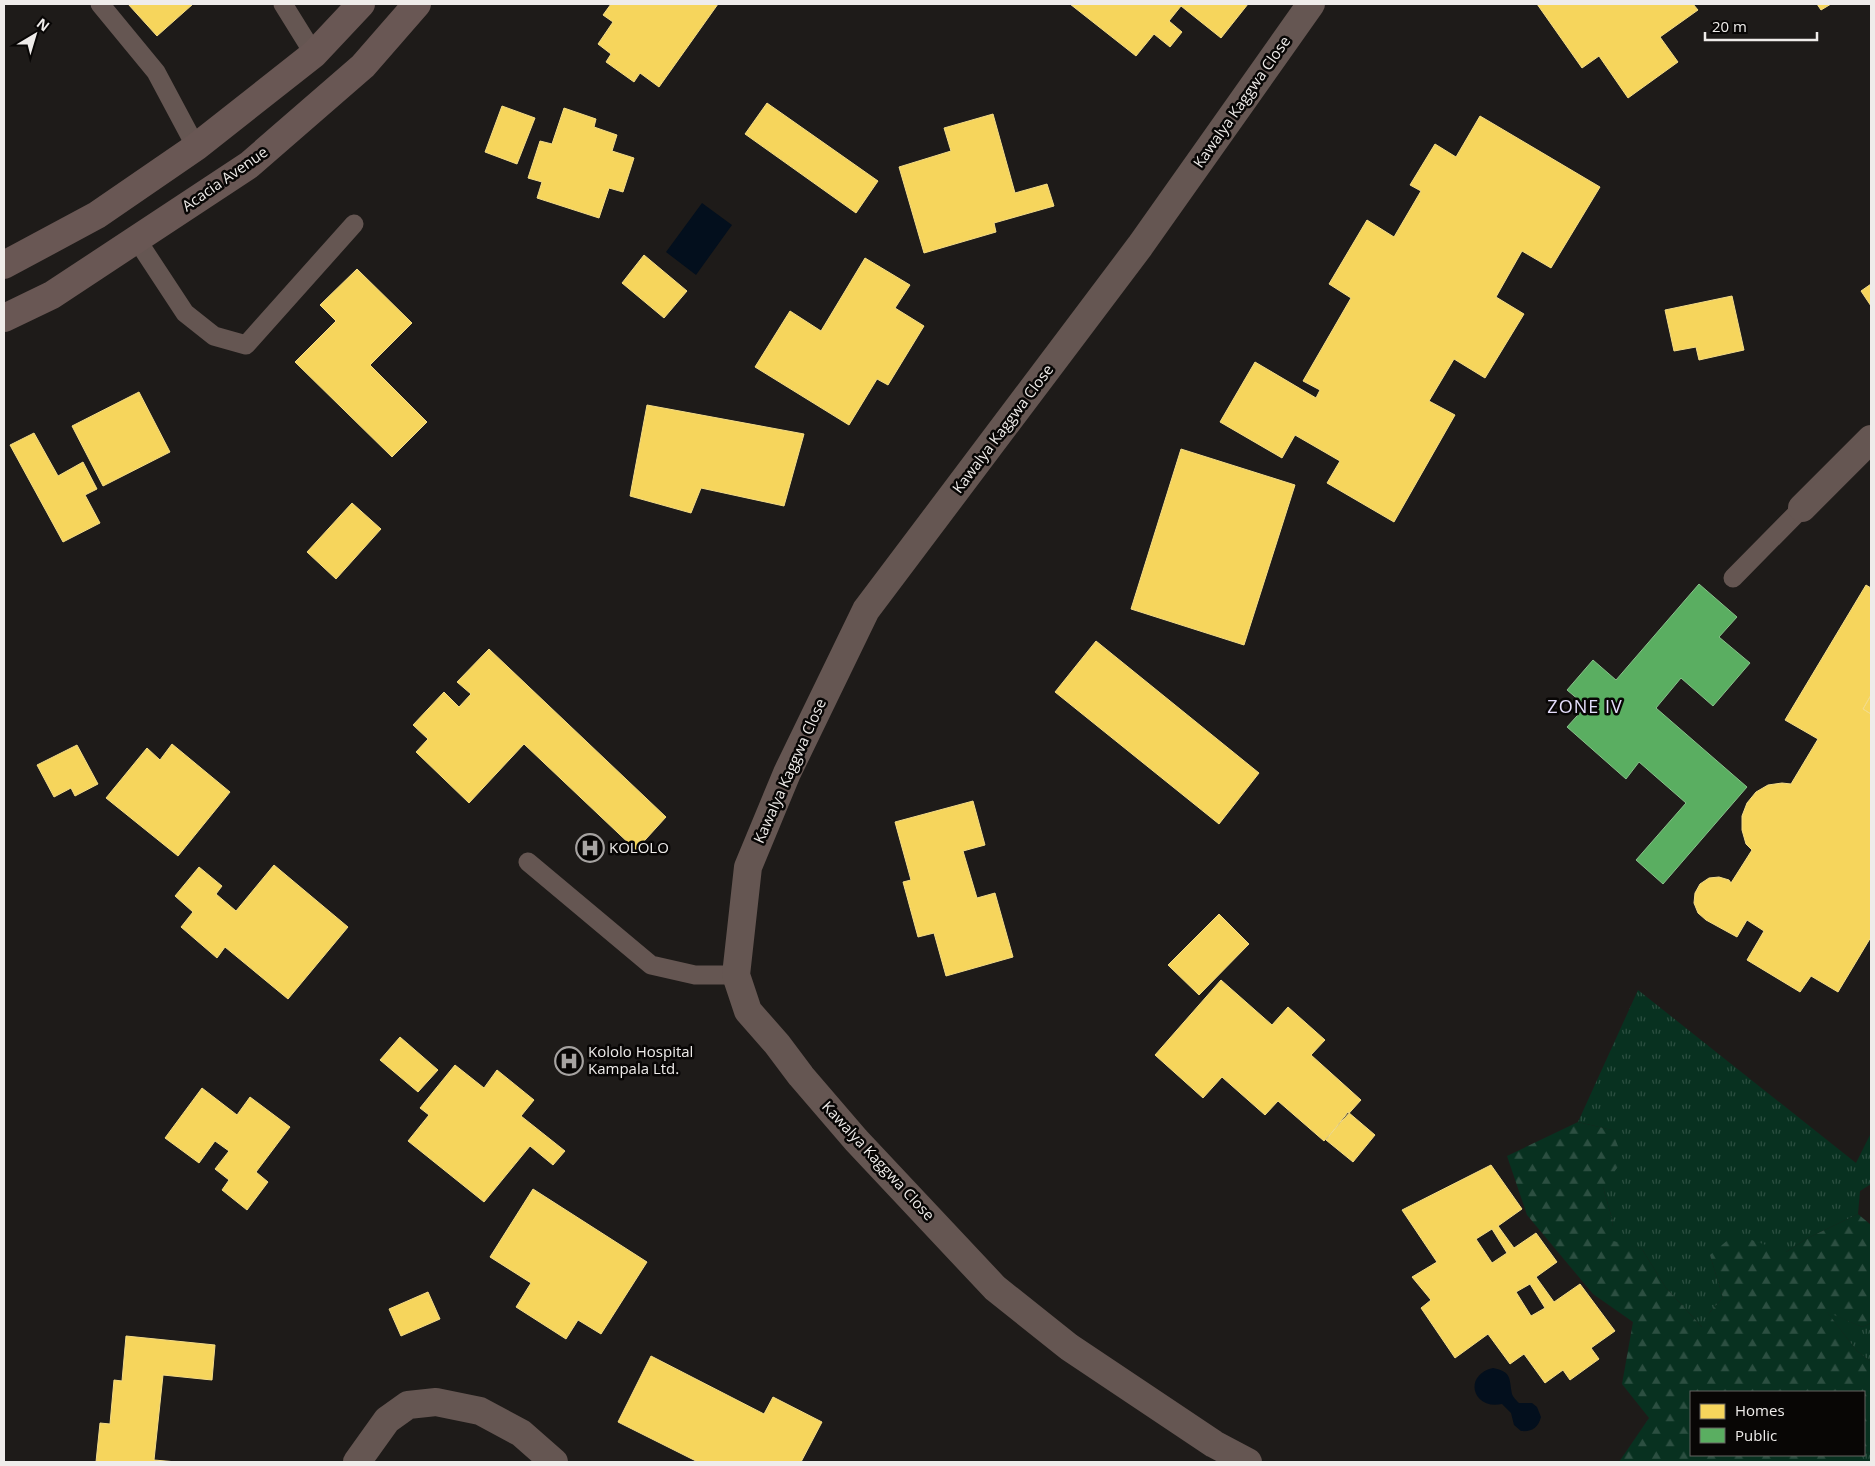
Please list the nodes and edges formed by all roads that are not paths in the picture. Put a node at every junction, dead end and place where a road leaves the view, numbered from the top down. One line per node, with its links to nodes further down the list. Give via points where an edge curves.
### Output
1 (100, 4): 7 (lane, via 156,72)
2 (283, 4): 6 (lane)
3 (361, 4): 6 (main road)
4 (417, 4): 9 (main road, Acacia Avenue, via 363,66 250,165)
5 (1311, 4): 16 (street, Kawalya Kaggwa Close, via 1140,246 866,610 787,772 748,867)
6 (314, 54): 7 (main road)
7 (196, 146): 10 (main road, via 97,215)
8 (354, 224): 9 (lane, via 246,345 214,336 185,313)
9 (137, 240): 11 (main road, Acacia Avenue, via 52,295)
10 (4, 265)
11 (4, 318)
12 (1871, 439): 13 (street)
13 (1802, 508): 14 (lane)
14 (1733, 578)
15 (528, 862): 16 (lane, via 651,965 695,975)
16 (736, 974): 19 (street, Kawalya Kaggwa Close, via 748,1011 801,1076 856,1140 995,1288 1069,1347 1214,1444)
17 (357, 1462): 18 (street, via 387,1420 408,1405 436,1402 480,1411 521,1433)
18 (554, 1462)
19 (1248, 1462)

